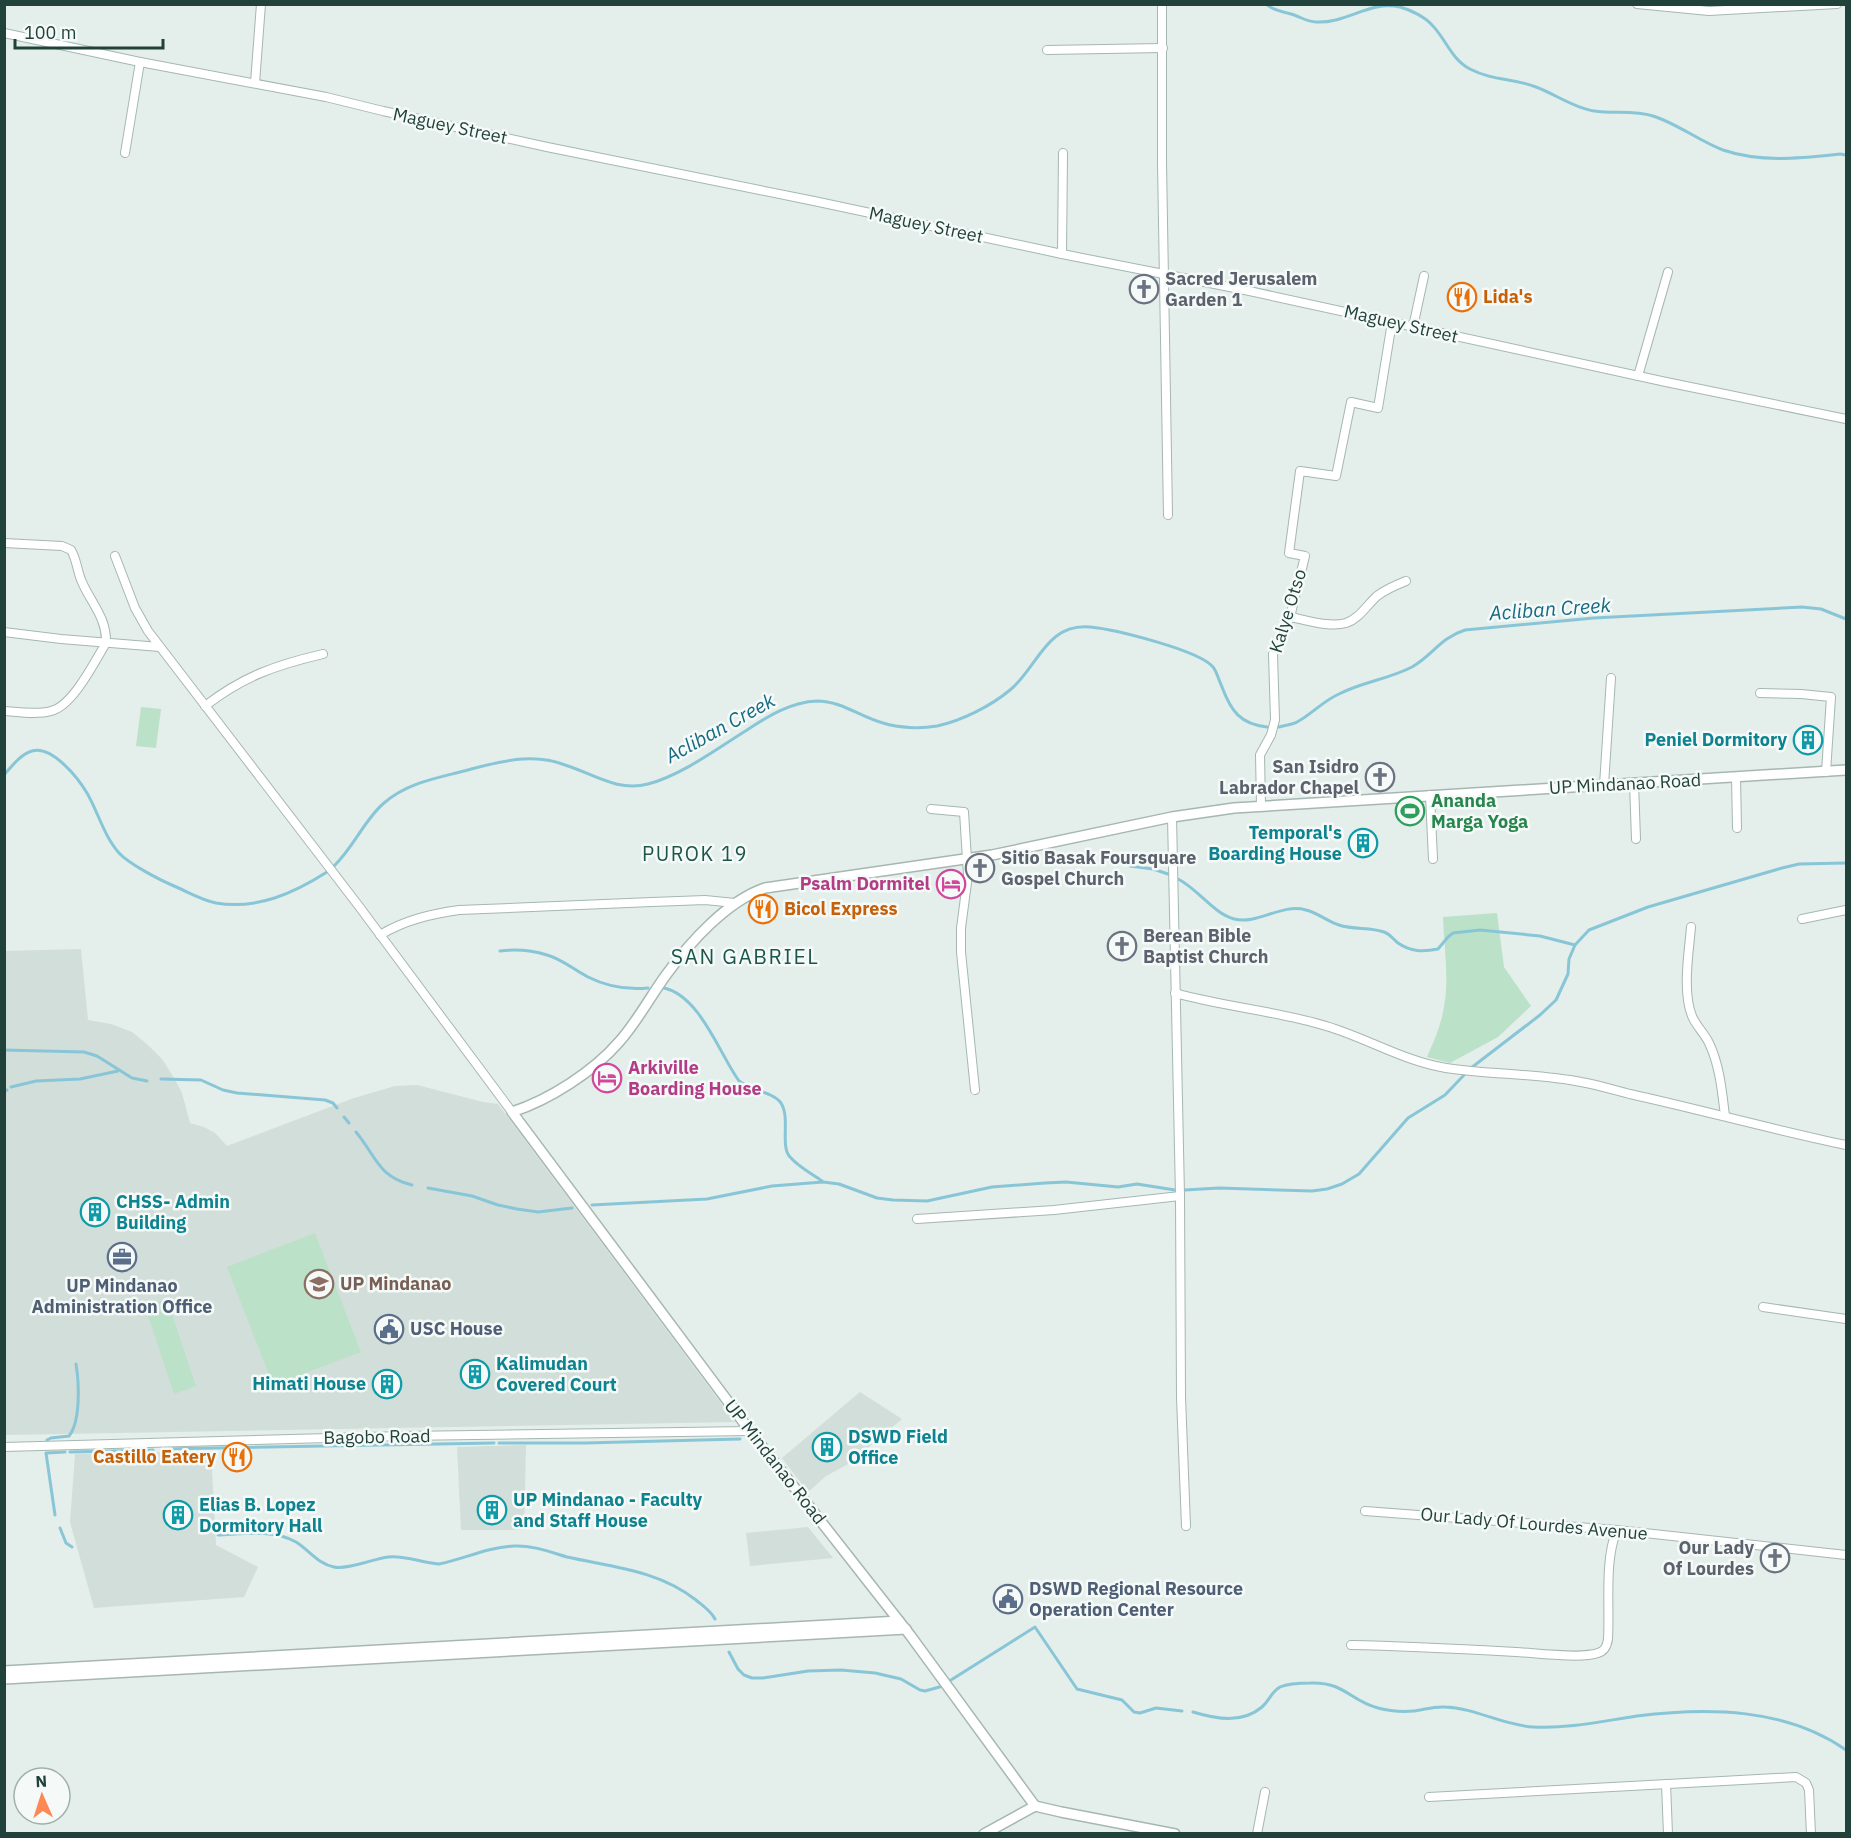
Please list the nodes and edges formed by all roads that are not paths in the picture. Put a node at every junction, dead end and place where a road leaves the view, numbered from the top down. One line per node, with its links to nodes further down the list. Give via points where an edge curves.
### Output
1 (261, 4): 9 (street)
2 (1162, 4): 6 (street)
3 (1637, 4): 4 (street, via 1709,11)
4 (1838, 4)
5 (4, 33): 8 (street, Maguey Street)
6 (1163, 48): 7 (street); 14 (street)
7 (1047, 50)
8 (140, 62): 9 (street, Maguey Street); 10 (street)
9 (255, 83): 12 (street, Maguey Street)
10 (125, 153)
11 (1063, 153): 12 (street)
12 (1062, 254): 14 (street, Maguey Street)
13 (1668, 272): 18 (street)
14 (1165, 275): 16 (street, Maguey Street); 20 (street)
15 (1424, 276): 17 (street)
16 (1392, 322): 17 (street, Maguey Street); 24 (street, Kalye Otso, via 1378,408 1351,402 1336,476 1300,471 1289,553 1305,556)
17 (1413, 327): 18 (street, Maguey Street)
18 (1638, 376): 19 (street, Maguey Street)
19 (1846, 419)
20 (1168, 515)
21 (4, 543): 26 (street, via 62,546 71,550 81,581 102,617)
22 (115, 556): 27 (street, via 142,623)
23 (1406, 581): 24 (street, via 1377,596 1363,612 1345,623)
24 (1290, 617): 39 (street, Kalye Otso, via 1274,654 1275,720 1260,755)
25 (4, 632): 26 (street)
26 (106, 643): 27 (street); 32 (street, via 68,701 54,711)
27 (160, 647): 31 (street)
28 (323, 654): 31 (street, via 266,669)
29 (1611, 678): 37 (street)
30 (1760, 693): 34 (street, via 1831,697)
31 (205, 706): 50 (street)
32 (4, 711)
33 (1846, 771): 34 (street, UP Mindanao Road)
34 (1826, 772): 35 (street, UP Mindanao Road)
35 (1736, 777): 36 (street, UP Mindanao Road); 42 (street)
36 (1634, 783): 37 (street, UP Mindanao Road); 43 (street)
37 (1604, 785): 38 (street, UP Mindanao Road)
38 (1430, 795): 39 (street, UP Mindanao Road); 45 (street)
39 (1261, 805): 41 (street, UP Mindanao Road)
40 (931, 809): 44 (street, via 964,812)
41 (1172, 818): 44 (street, UP Mindanao Road); 51 (street)
42 (1737, 828)
43 (1636, 839)
44 (967, 859): 46 (street, UP Mindanao Road, via 765,888); 52 (street, via 961,952)
45 (1432, 859)
46 (735, 903): 50 (street, via 663,901 459,910 414,919); 53 (street, UP Mindanao Road, via 684,953 612,1049 584,1074)
47 (1846, 910): 48 (street)
48 (1802, 919)
49 (1691, 927): 54 (street, via 1689,1004 1716,1059)
50 (380, 935): 53 (street)
51 (1176, 993): 54 (street, via 1292,1016 1444,1068 1582,1082); 56 (street)
52 (975, 1090)
53 (514, 1115): 60 (street, UP Mindanao Road)
54 (1725, 1116): 55 (street)
55 (1846, 1145)
56 (1180, 1196): 57 (street); 63 (street)
57 (917, 1219)
58 (1763, 1307): 59 (street)
59 (1846, 1319)
60 (750, 1431): 61 (street, Bagobo Road); 66 (street, UP Mindanao Road)
61 (4, 1447)
62 (1365, 1510): 64 (street, Our Lady Of Lourdes Avenue)
63 (1186, 1526)
64 (1617, 1530): 65 (street, Our Lady Of Lourdes Avenue); 69 (street, via 1612,1546 1608,1639 1603,1651 1590,1655)
65 (1846, 1555)
66 (899, 1621): 67 (street); 68 (street, UP Mindanao Road)
67 (868, 1627): 68 (street); 70 (street)
68 (906, 1629): 76 (street, UP Mindanao Road)
69 (1352, 1645)
70 (193, 1664): 71 (street); 72 (street)
71 (4, 1671)
72 (4, 1679)
73 (1666, 1784): 75 (street); 81 (street); 82 (street, via 1796,1777 1809,1790)
74 (1264, 1792): 80 (street)
75 (1429, 1797)
76 (1035, 1806): 77 (street); 78 (street)
77 (1139, 1830): 79 (street)
78 (984, 1833)
79 (1175, 1833)
80 (1257, 1833)
81 (1668, 1833)
82 (1811, 1833)

